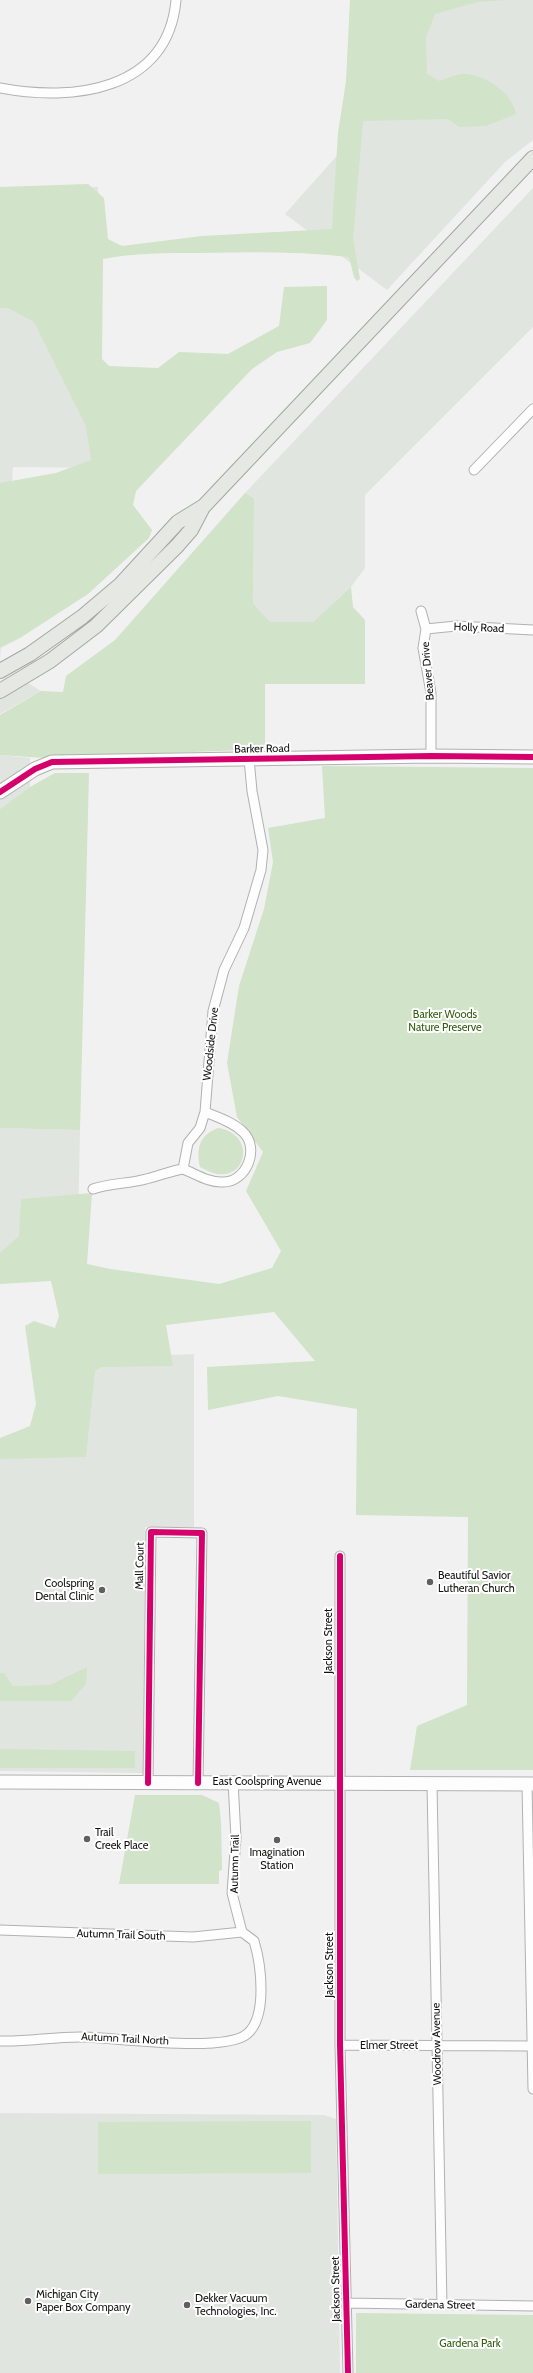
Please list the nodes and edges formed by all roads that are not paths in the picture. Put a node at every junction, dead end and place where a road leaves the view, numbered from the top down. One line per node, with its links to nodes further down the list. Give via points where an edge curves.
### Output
1 (176, 0): 2 (street, via 172,24 162,48 146,65 125,80 96,89 65,92 24,92)
2 (0, 88)
3 (533, 158): 6 (main road)
4 (533, 409): 5 (street)
5 (474, 470)
6 (204, 506): 10 (main road, via 178,522 121,584 82,617 30,654); 11 (main road, via 177,546 96,626 50,661)
7 (421, 611): 8 (street, Beaver Drive)
8 (426, 629): 9 (street, Holly Road, via 456,626); 12 (street, Beaver Drive, via 423,648 431,693)
9 (533, 630)
10 (0, 671)
11 (0, 691)
12 (431, 756): 13 (street, Barker Road); 14 (street, Barker Road)
13 (533, 757)
14 (249, 759): 15 (street, Barker Road, via 52,762 35,769); 16 (street, Woodside Drive, via 263,850 261,870 244,928 224,970 212,1011)
15 (0, 792)
16 (205, 1112): 17 (street, Woodside Drive, via 200,1128 188,1143); 17 (street, via 244,1132 248,1139 251,1158 242,1174 233,1181 210,1181)
17 (183, 1169): 18 (street)
18 (93, 1189)
19 (340, 1556): 24 (street, Jackson Street)
20 (233, 1781): 23 (street, East Coolspring Avenue); 24 (street, East Coolspring Avenue); 28 (street, Autumn Trail, via 236,1838 232,1893)
21 (0, 1782): 22 (street, East Coolspring Avenue)
22 (148, 1782): 23 (street, East Coolspring Avenue); 23 (street, Mall Court, via 151,1532 202,1533)
23 (198, 1782)
24 (339, 1782): 25 (street, East Coolspring Avenue); 30 (street, Jackson Street)
25 (432, 1784): 26 (street, East Coolspring Avenue); 31 (street, Woodrow Avenue)
26 (530, 1784): 32 (street)
27 (0, 1930): 28 (street, Autumn Trail South, via 193,1937)
28 (242, 1932): 29 (street, Autumn Trail North, via 254,1940 259,1958 260,1993 257,2017 248,2032 239,2039 225,2042 145,2041 84,2037)
29 (0, 2041)
30 (340, 2046): 31 (street, Elmer Street); 34 (street, Jackson Street)
31 (437, 2046): 32 (street, Elmer Street); 35 (street, Woodrow Avenue)
32 (533, 2046): 33 (street)
33 (533, 2089)
34 (346, 2303): 35 (street, Gardena Street); 37 (street, Jackson Street)
35 (442, 2305): 36 (street, Gardena Street)
36 (533, 2306)
37 (348, 2373)

